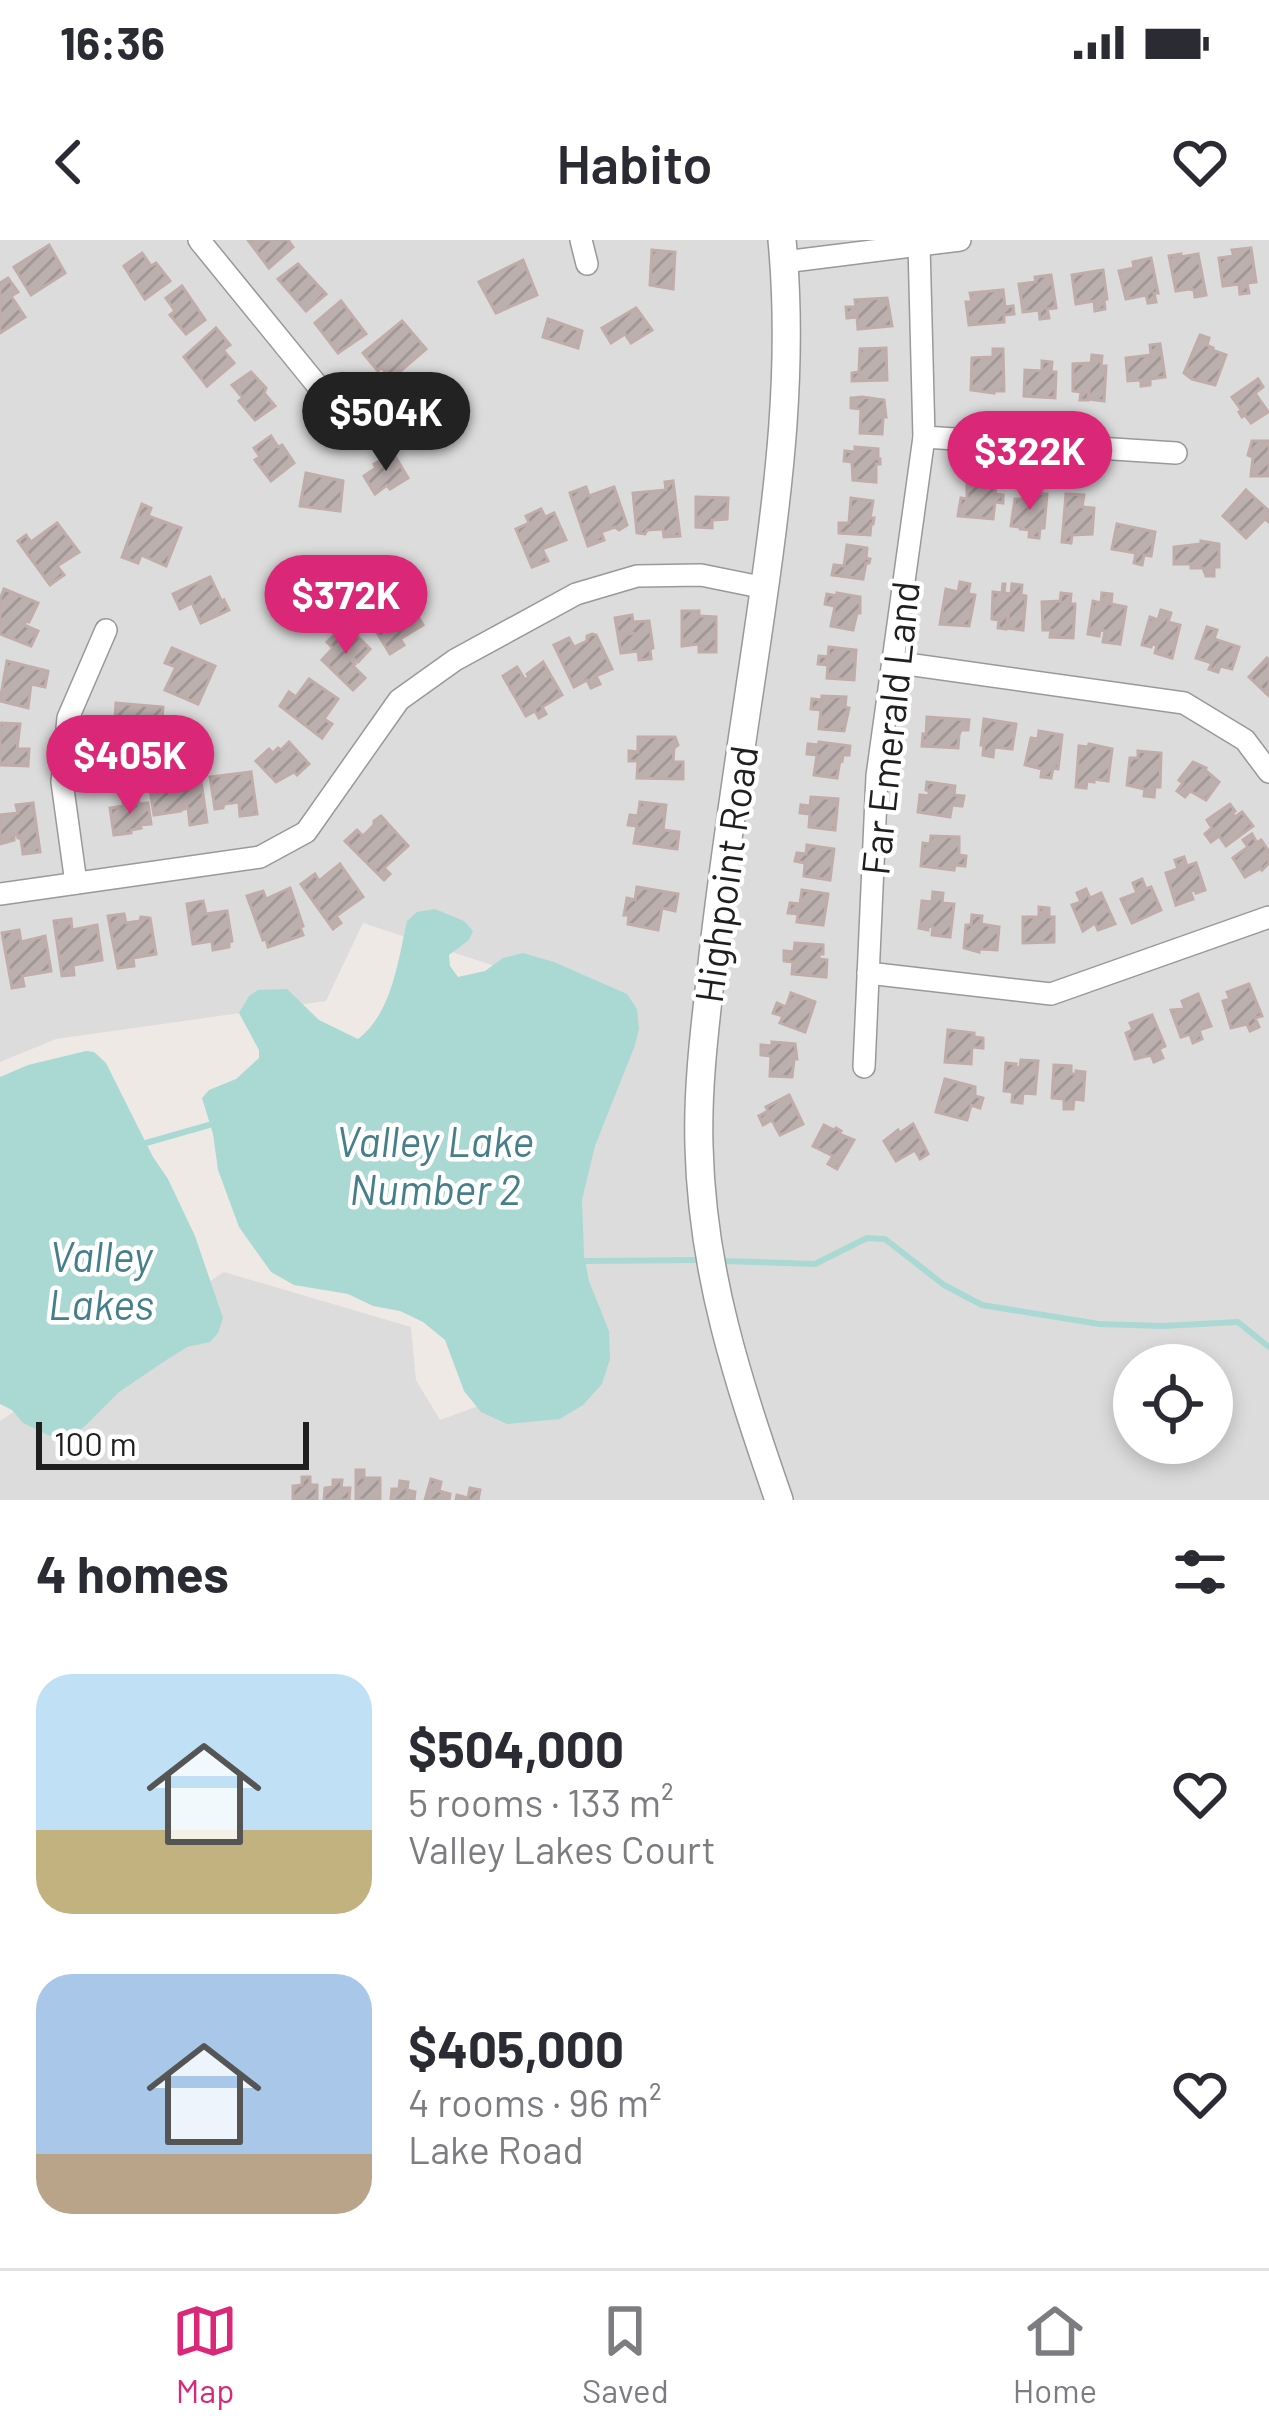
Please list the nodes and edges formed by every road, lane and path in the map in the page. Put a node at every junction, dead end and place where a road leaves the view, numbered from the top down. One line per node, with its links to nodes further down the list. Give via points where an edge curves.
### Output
1 (199, 240): 7 (street)
2 (581, 240): 6 (street)
3 (959, 240): 4 (street)
4 (919, 245): 5 (street); 8 (street, Far Emerald Land)
5 (783, 251): 10 (street, Highpoint Road, via 786,378)
6 (586, 264)
7 (339, 412)
8 (924, 437): 9 (street); 12 (street, Far Emerald Land)
9 (1176, 453)
10 (765, 588): 14 (street, via 700,575 637,576 576,594 399,700 306,832 260,856); 19 (street, Highpoint Road, via 701,1056 698,1144 718,1308)
11 (106, 630): 14 (street, via 68,718 62,782)
12 (893, 662): 13 (street, via 1184,703 1245,740); 17 (street, Far Emerald Land, via 877,776)
13 (1269, 772)
14 (76, 883): 15 (street)
15 (0, 894)
16 (1269, 917): 17 (street, via 1051,994)
17 (868, 973): 18 (street, Far Emerald Land)
18 (864, 1067)
19 (778, 1500)

